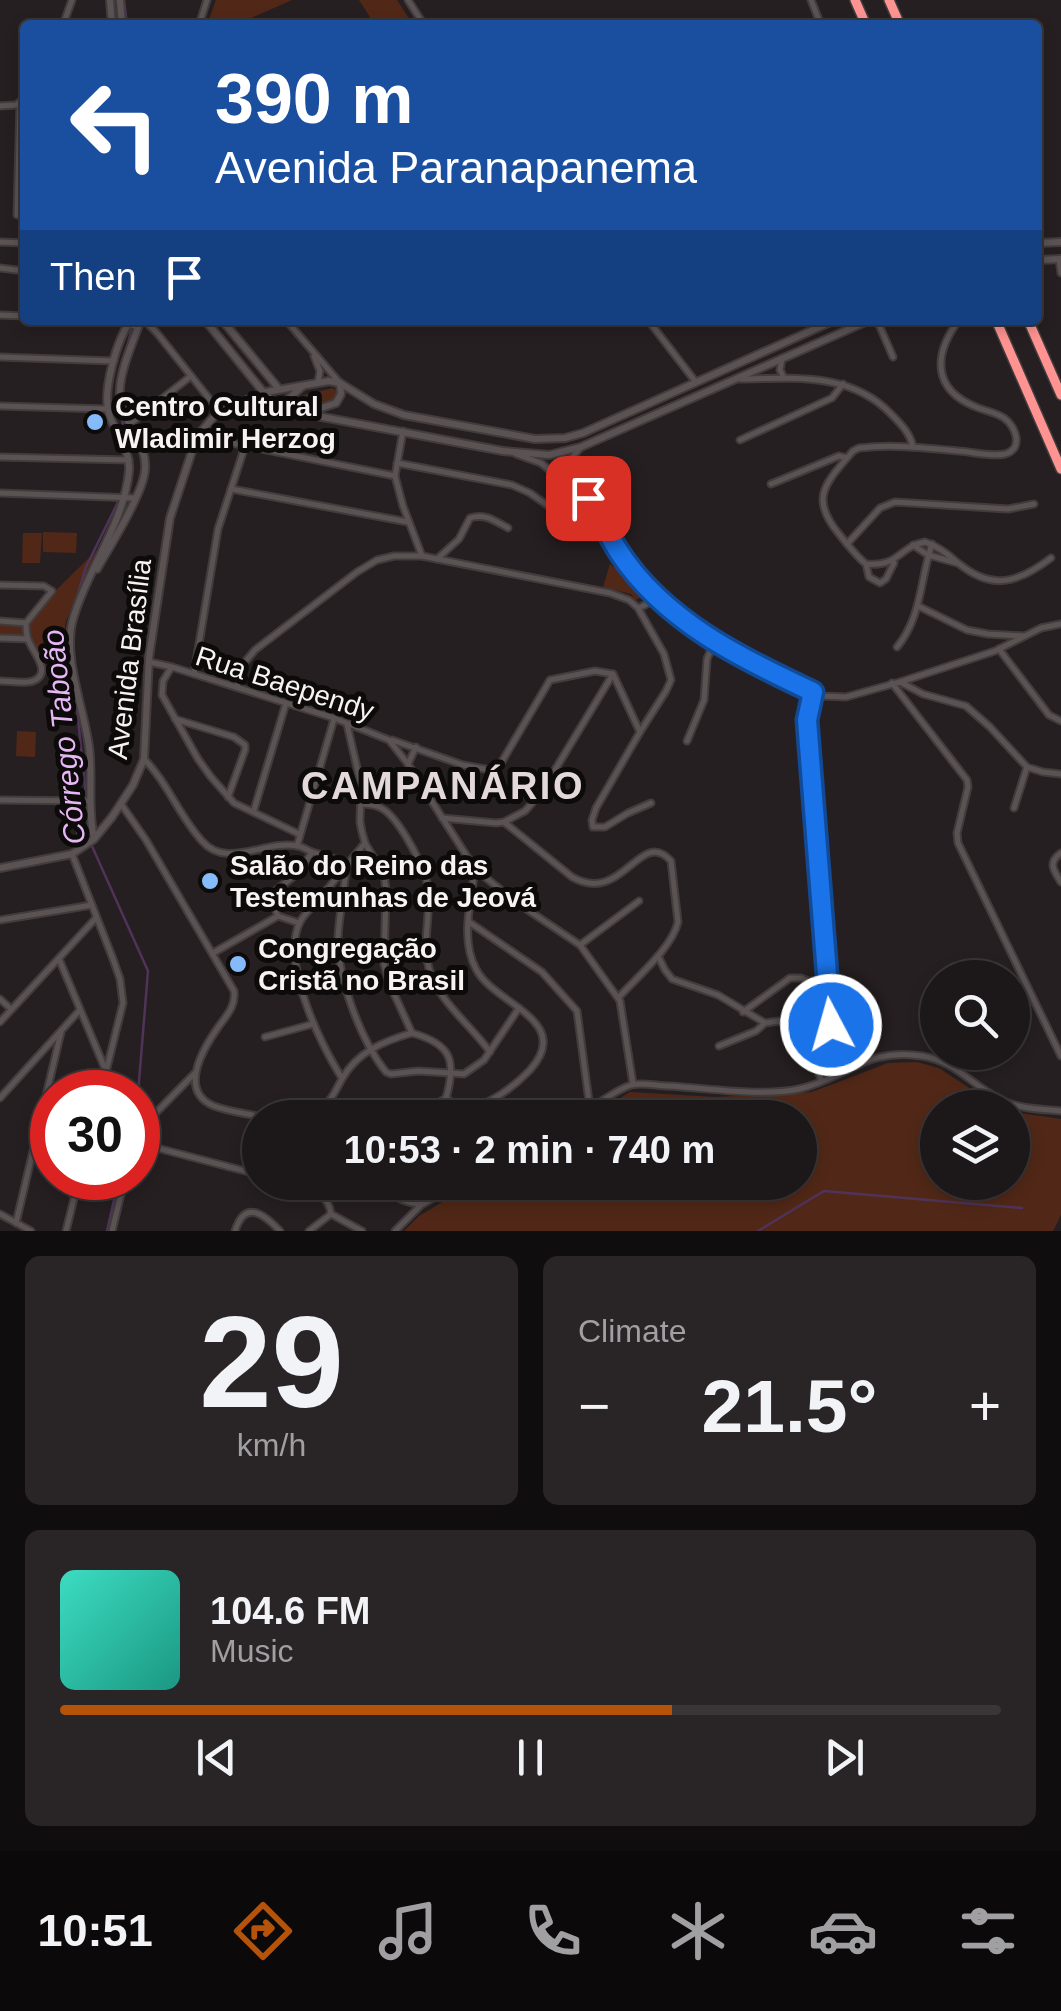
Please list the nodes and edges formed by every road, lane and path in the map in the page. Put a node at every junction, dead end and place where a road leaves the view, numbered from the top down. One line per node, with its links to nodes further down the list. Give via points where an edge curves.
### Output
1 (20, 185): 2 (street)
2 (17, 215)
3 (1060, 259): 4 (street)
4 (1061, 272)
5 (128, 325): 22 (street)
6 (140, 325): 42 (street, via 120,393)
7 (145, 325): 23 (street)
8 (209, 325): 32 (street)
9 (226, 325): 31 (street)
10 (290, 325): 18 (street)
11 (652, 325): 26 (street)
12 (824, 325): 26 (street)
13 (861, 325): 21 (street, Avenida Brasília)
14 (876, 325): 20 (street)
15 (955, 325): 48 (street, via 941,353 943,378 963,400 1006,419 1016,443 1004,454)
16 (998, 325): 54 (highway)
17 (1030, 325): 33 (highway)
18 (310, 350): 27 (street); 28 (street)
19 (0, 356): 22 (street)
20 (892, 357)
21 (782, 358): 24 (street); 25 (street, Avenida Brasília)
22 (114, 361): 37 (street)
23 (191, 376): 39 (street); 42 (street)
24 (784, 378): 25 (street); 29 (street)
25 (735, 379): 41 (street, Avenida Brasília)
26 (695, 381): 38 (street)
27 (318, 382): 28 (street, Avenida Brasília); 30 (street, Avenida Brasília)
28 (340, 383): 38 (street, via 389,411 535,439 583,433); 40 (street, via 336,403)
29 (843, 384): 45 (street, via 832,398); 48 (street, via 882,404)
30 (304, 385): 31 (street, Avenida Brasília); 36 (street)
31 (279, 389): 32 (street, Avenida Brasília)
32 (264, 392): 34 (street, Avenida Brasília); 36 (street)
33 (1061, 395)
34 (244, 402): 36 (street, Avenida Brasília); 39 (street, Avenida Brasília)
35 (0, 406): 37 (street)
36 (283, 408): 40 (street, Avenida Brasília)
37 (107, 410): 52 (street)
38 (634, 410): 41 (street)
39 (219, 411): 44 (street, Avenida Brasília)
40 (308, 412): 43 (street, Avenida Brasília)
41 (640, 420): 47 (street, Avenida Brasília)
42 (130, 423): 61 (street, via 146,466)
43 (403, 431): 49 (street, Avenida Brasília); 53 (street)
44 (197, 436): 46 (street); 92 (street, Avenida Brasília, via 170,518)
45 (740, 440)
46 (245, 446): 55 (street); 58 (street)
47 (581, 447): 49 (street, Avenida Brasília, via 548,454); 68 (street, via 568,468)
48 (914, 447): 51 (street, via 860,448)
49 (503, 451): 56 (street, via 541,463)
50 (0, 457): 52 (street)
51 (847, 458): 57 (street); 65 (street, via 822,504)
52 (129, 460): 60 (street)
53 (397, 463): 55 (street); 56 (street, via 512,486 547,505)
54 (1061, 469)
55 (395, 476): 63 (street)
56 (566, 483): 68 (street)
57 (771, 484)
58 (231, 489): 63 (street); 94 (street, via 214,545)
59 (0, 493): 60 (street)
60 (124, 498): 61 (street); 77 (street)
61 (135, 498): 77 (street)
62 (1034, 504): 65 (street, via 1008,509 895,502 880,508)
63 (408, 522): 70 (street)
64 (508, 528): 72 (street, via 487,517 470,518)
65 (847, 544): 74 (street)
66 (932, 544): 67 (street); 69 (street); 75 (street)
67 (914, 545): 69 (street); 73 (street)
68 (618, 551): 78 (street)
69 (928, 555): 75 (street); 79 (street)
70 (422, 556): 72 (street); 98 (street, via 386,557 357,572 254,650)
71 (1051, 558): 75 (street, via 1002,581)
72 (438, 559): 80 (street, via 601,590)
73 (894, 561): 74 (street); 74 (street, via 880,583 868,577)
74 (866, 564)
75 (960, 564)
76 (0, 584): 82 (street, via 52,591)
77 (86, 587): 115 (street, via 70,650 89,746)
78 (658, 598): 80 (street); 88 (street)
79 (918, 606): 84 (street); 90 (street)
80 (638, 608): 105 (street, via 671,675)
81 (0, 622): 82 (street)
82 (26, 622): 87 (street)
83 (1061, 624): 85 (street)
84 (988, 634): 85 (street); 89 (street)
85 (1024, 636): 89 (street)
86 (0, 638): 87 (street)
87 (28, 639): 96 (street, via 41,673 32,682)
88 (714, 642): 99 (street); 107 (street, via 704,700)
89 (1007, 645): 91 (street)
90 (897, 647)
91 (999, 650): 97 (street); 104 (street)
92 (149, 662): 93 (street, Rua Baependy); 109 (street, Avenida Brasília)
93 (172, 667): 94 (street, Rua Baependy); 102 (street, via 162,689)
94 (194, 674): 98 (street, Rua Baependy)
95 (613, 674): 105 (street); 108 (street, via 550,680 500,765 490,770); 123 (street, via 542,792)
96 (0, 680)
97 (896, 682): 99 (street, via 846,697); 111 (street, via 966,706); 164 (street, via 967,780 958,843)
98 (237, 687): 100 (street, Rua Baependy)
99 (813, 692): 147 (street, via 807,720)
100 (286, 704): 101 (street, Rua Baependy); 121 (street)
101 (334, 718): 103 (street, Rua Baependy); 124 (street)
102 (175, 720): 113 (street); 113 (street, via 245,745)
103 (347, 722): 106 (street, Rua Baependy); 119 (street)
104 (1061, 722)
105 (640, 732): 117 (street, via 592,827 605,828)
106 (390, 740): 108 (street); 110 (street, Rua Baependy)
107 (687, 741)
108 (416, 747): 110 (street)
109 (144, 759): 118 (street, Avenida Brasília); 127 (street, via 211,850 233,854)
110 (408, 764): 122 (street, Rua Baependy)
111 (1027, 767): 112 (street); 120 (street)
112 (1061, 774)
113 (228, 797): 121 (street)
114 (0, 800): 116 (street)
115 (90, 801): 116 (street); 125 (street)
116 (76, 802): 128 (street)
117 (651, 803)
118 (121, 804): 125 (street, Avenida Brasília); 144 (street)
119 (361, 804): 126 (street); 163 (street, via 392,817 418,861 428,884 429,971 446,1002)
120 (1014, 808)
121 (254, 810): 124 (street)
122 (442, 818): 123 (street); 134 (street, Rua Baependy)
123 (504, 822): 145 (street, via 585,883 607,883 649,853 668,856 678,922)
124 (299, 834): 127 (street)
125 (94, 839): 128 (street, Avenida Brasília)
126 (366, 843): 132 (street); 159 (street, via 384,875 384,964)
127 (297, 846): 129 (street)
128 (83, 847): 131 (street, Avenida Brasília)
129 (312, 852): 132 (street); 138 (street, via 274,892)
130 (1061, 852): 135 (street, via 1052,864)
131 (72, 854): 133 (street, Avenida Brasília); 137 (street)
132 (348, 864): 142 (street); 162 (street, via 340,964)
133 (0, 868)
134 (475, 869): 141 (street); 143 (street, Rua Baependy)
135 (1061, 882)
136 (640, 901): 143 (street)
137 (92, 904): 139 (street); 140 (street)
138 (278, 916): 142 (street); 144 (street)
139 (96, 918): 146 (street); 165 (street, via 122,992)
140 (0, 920)
141 (469, 922): 150 (street, via 475,968); 178 (street, via 542,972 577,1011)
142 (299, 923): 156 (street, via 296,968)
143 (580, 945): 148 (street, Rua Baependy)
144 (213, 953): 167 (street, via 235,1002)
145 (658, 954): 148 (street); 153 (street, via 672,979 708,990)
146 (59, 959): 151 (street); 152 (street)
147 (827, 988): 153 (street, via 790,978); 157 (street)
148 (619, 997): 171 (street, Rua Baependy)
149 (0, 999): 151 (street)
150 (519, 1008): 163 (street); 177 (street, via 542,1034 542,1052)
151 (11, 1009): 154 (street)
152 (80, 1011): 158 (street); 166 (street)
153 (743, 1012): 155 (street)
154 (0, 1022)
155 (765, 1023): 161 (street); 170 (street, via 790,1025)
156 (314, 1024): 160 (street); 169 (street)
157 (831, 1025)
158 (61, 1032): 172 (street); 193 (street)
159 (412, 1033): 162 (street); 168 (street, via 444,1050)
160 (265, 1037)
161 (719, 1046)
162 (372, 1047): 168 (street, via 392,1074); 169 (street)
163 (490, 1052): 168 (street, via 475,1068)
164 (1061, 1056)
165 (106, 1070)
166 (106, 1070)
167 (194, 1073): 180 (street); 182 (street, via 206,1102)
168 (453, 1074): 173 (street)
169 (342, 1078): 174 (street)
170 (822, 1081): 171 (street, via 755,1091); 181 (street, via 876,1056 917,1055 954,1066 1004,1101)
171 (633, 1084): 179 (street)
172 (0, 1098)
173 (446, 1098): 175 (street); 176 (street)
174 (328, 1100)
175 (443, 1100)
176 (448, 1100)
177 (491, 1100)
178 (589, 1100)
179 (604, 1100)
180 (160, 1108)
181 (1061, 1111)
182 (242, 1112)
183 (160, 1149): 184 (street)
184 (242, 1169)
185 (74, 1200): 196 (street)
186 (120, 1200): 197 (street)
187 (326, 1200): 192 (street)
188 (400, 1200): 190 (street)
189 (429, 1200): 190 (street)
190 (420, 1205): 201 (street)
191 (0, 1214): 193 (street)
192 (332, 1214): 199 (street); 200 (street)
193 (16, 1223): 195 (street)
194 (278, 1230): 198 (street, via 250,1212)
195 (30, 1231)
196 (66, 1231)
197 (112, 1231)
198 (235, 1231)
199 (310, 1231)
200 (362, 1231)
201 (394, 1231)

